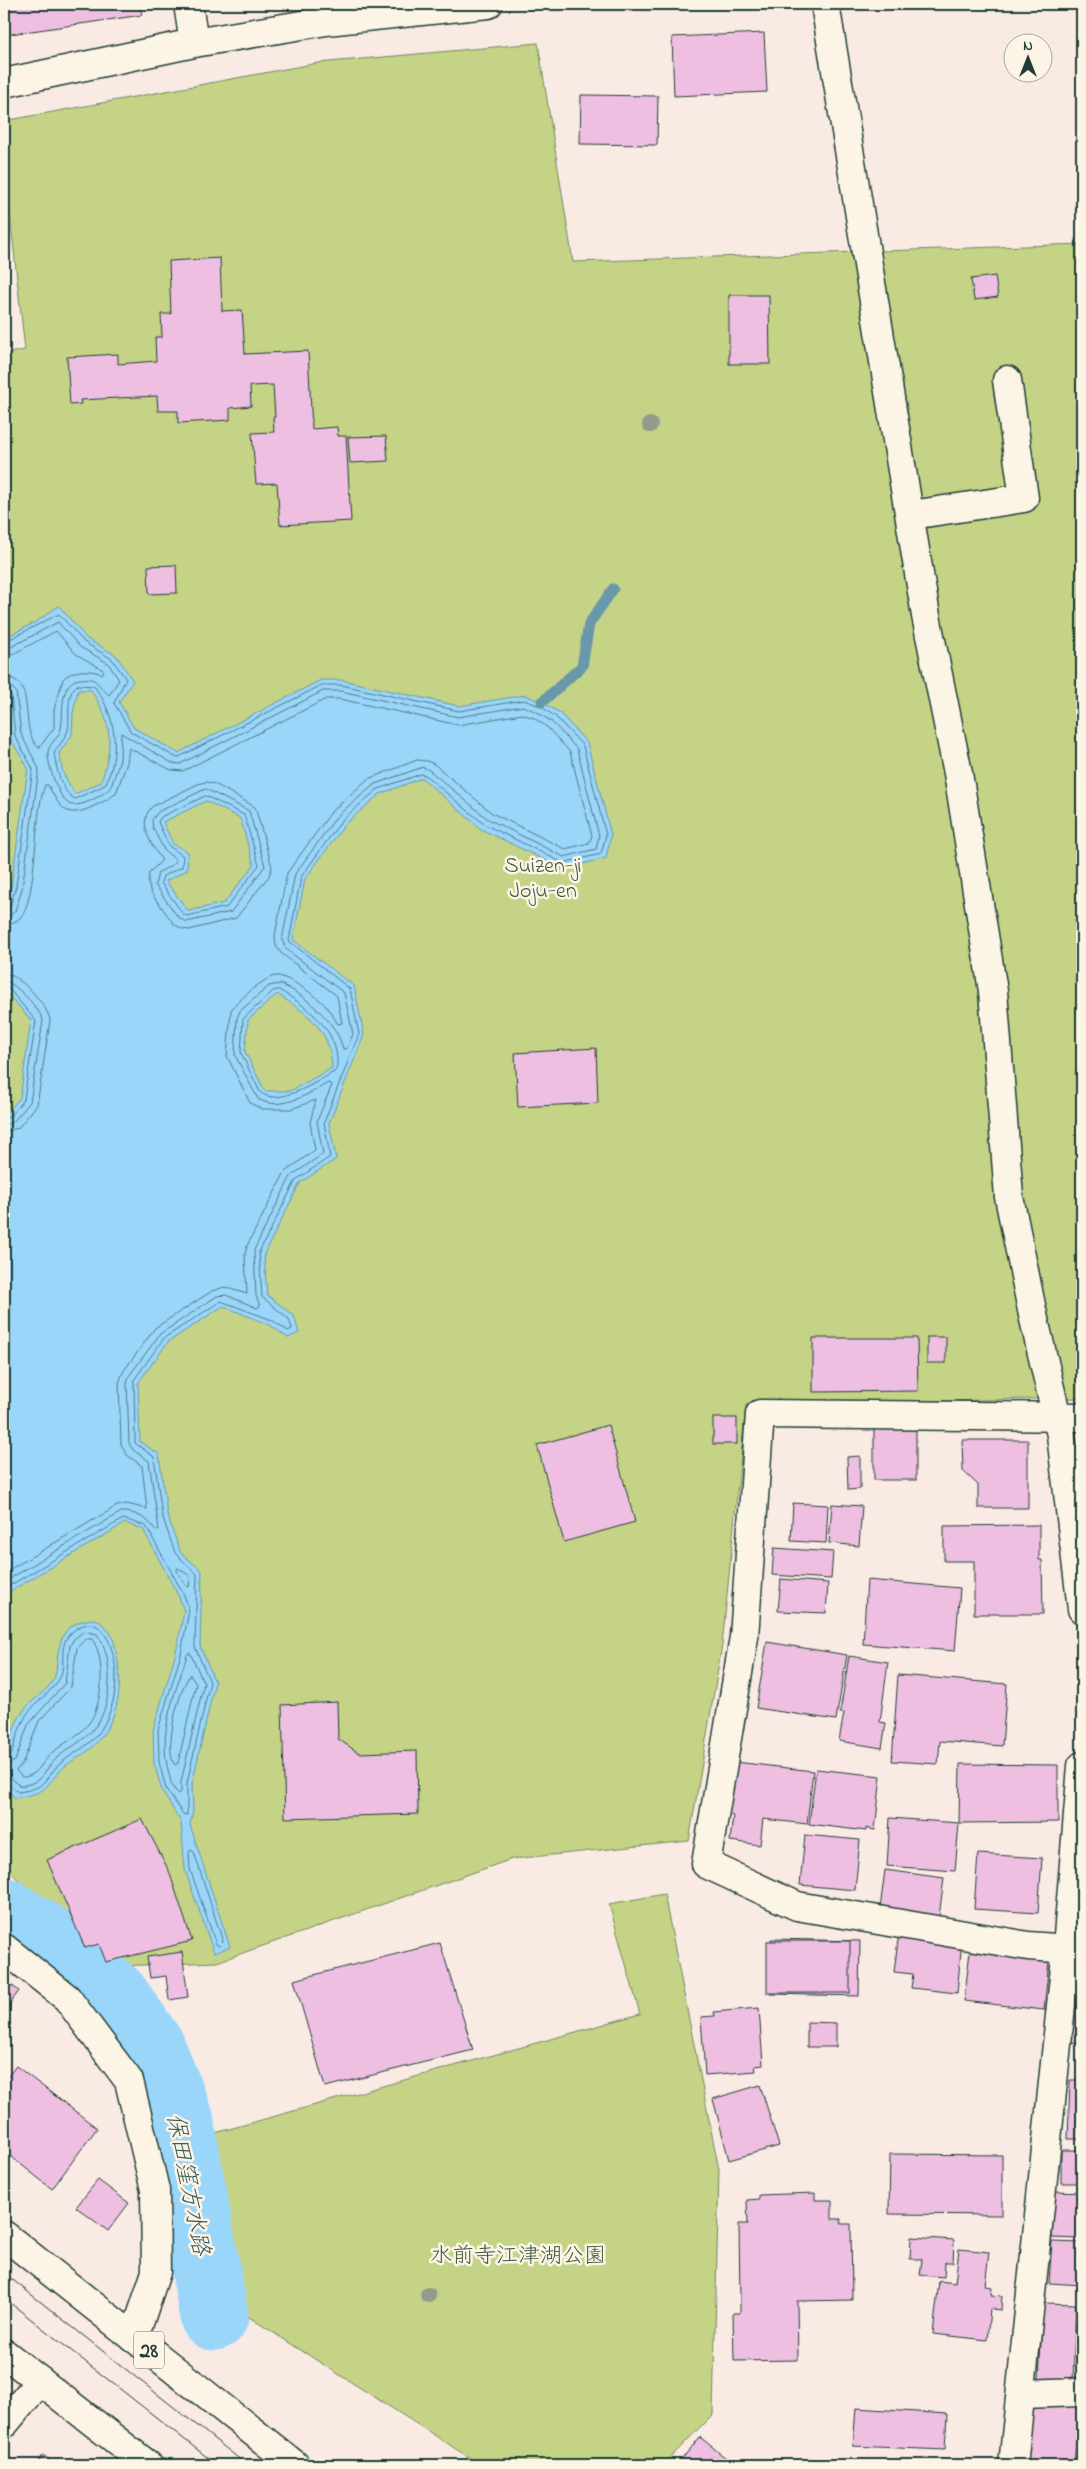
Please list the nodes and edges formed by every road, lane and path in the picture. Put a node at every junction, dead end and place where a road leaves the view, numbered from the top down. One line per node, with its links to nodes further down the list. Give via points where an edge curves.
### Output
1 (188, 4): 4 (street)
2 (488, 4): 4 (street, via 326,21)
3 (825, 4): 7 (street)
4 (194, 43): 5 (street)
5 (4, 83)
6 (1007, 380): 7 (street, via 1024,498)
7 (911, 515): 9 (street, via 926,616 958,773 993,991 1010,1197)
8 (1082, 1417): 9 (street)
9 (1056, 1418): 10 (street, via 1061,1435); 13 (street, via 760,1414 744,1637 706,1864 797,1906 1028,1946)
10 (1082, 1609)
11 (1082, 1766): 13 (street)
12 (4, 1948): 15 (street, via 67,1998 128,2081 155,2190 156,2272)
13 (1075, 1949): 19 (street)
14 (4, 2235): 15 (street, 28)
15 (134, 2338): 22 (street, 28)
16 (4, 2353): 17 (street)
17 (40, 2381): 20 (street); 21 (street)
18 (1082, 2392): 19 (street)
19 (1021, 2394): 23 (street)
20 (4, 2424)
21 (148, 2465)
22 (295, 2465)
23 (1013, 2465)

